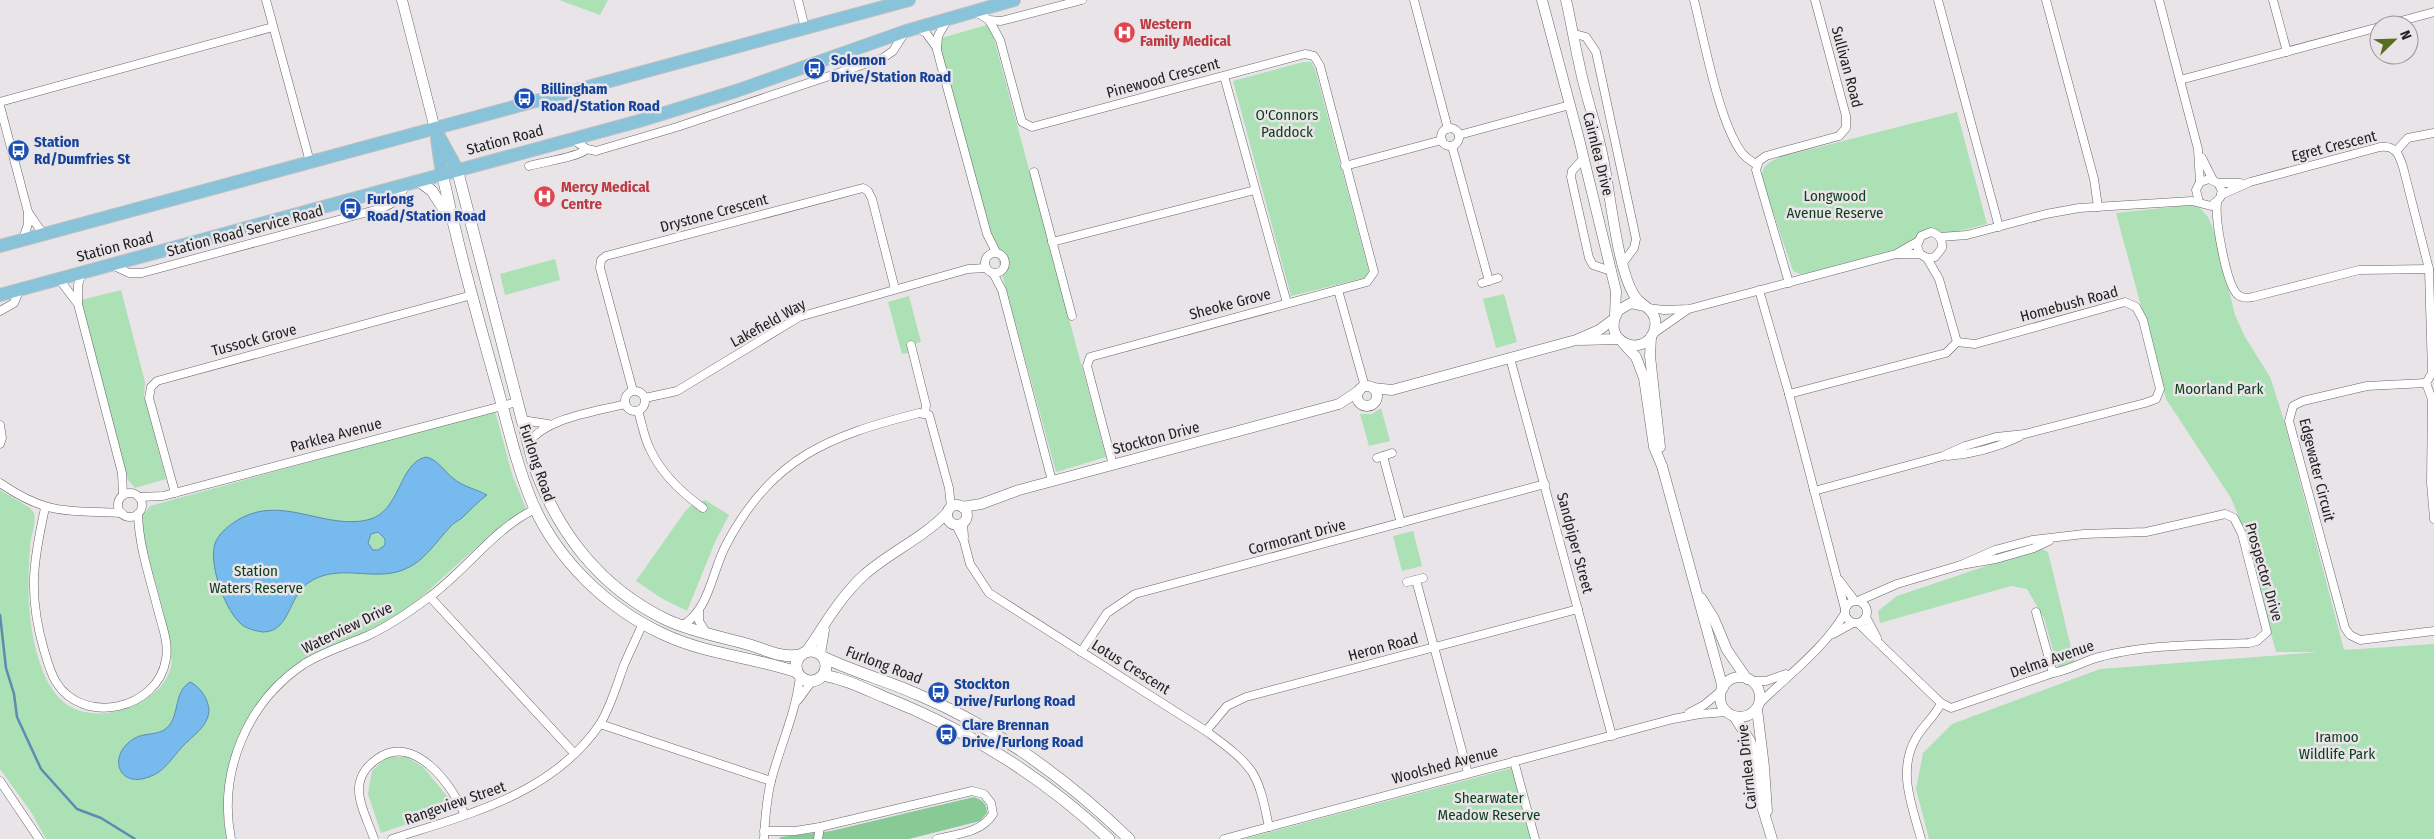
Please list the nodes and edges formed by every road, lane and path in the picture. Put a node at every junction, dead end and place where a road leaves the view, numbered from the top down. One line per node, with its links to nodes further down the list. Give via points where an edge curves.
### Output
1 (266, 0): 22 (street)
2 (402, 0): 36 (street)
3 (798, 0): 23 (street)
4 (907, 0): 23 (main road, Station Road)
5 (1014, 0): 16 (main road, Station Road)
6 (1082, 0): 21 (street)
7 (1414, 0): 37 (street)
8 (1542, 0): 34 (street, Cairnlea Drive)
9 (1566, 0): 26 (street, Cairnlea Drive)
10 (1694, 0): 48 (street, via 1731,132 1743,155)
11 (1815, 0): 48 (street, Sullivan Road, via 1846,116 1846,128 1838,136 1766,156)
12 (1938, 0): 66 (street)
13 (2046, 0): 64 (street, via 2094,179)
14 (2159, 0): 31 (street)
15 (2272, 0): 29 (street)
16 (973, 11): 19 (main road, Station Road); 20 (street)
17 (2434, 12): 18 (street)
18 (2419, 16)
19 (948, 18): 24 (main road, Station Road); 28 (street, via 938,36)
20 (989, 20): 21 (street); 27 (street, Pinewood Crescent)
21 (1008, 20): 27 (street, via 1002,25)
22 (273, 27): 32 (street); 47 (street)
23 (805, 28): 36 (main road, Station Road)
24 (911, 29): 28 (street, via 926,33); 40 (main road, Station Road, via 693,105); 43 (street, via 883,58 677,127 604,149)
25 (2369, 30): 29 (street)
26 (1575, 34): 33 (street, Cairnlea Drive, via 1578,63); 80 (street, via 1586,37 1596,52 1636,239 1634,248)
27 (1000, 40): 30 (street, Pinewood Crescent, via 1022,122 1032,127)
28 (938, 50): 77 (street)
29 (2287, 52): 31 (street)
30 (1224, 76): 50 (street, Pinewood Crescent, via 1305,54 1314,56 1320,66); 58 (street)
31 (2180, 80): 44 (street)
32 (0, 102)
33 (1589, 102): 34 (street); 80 (street, Cairnlea Drive, via 1603,157)
34 (1570, 105): 39 (street); 46 (street, Cairnlea Drive)
35 (0, 106): 65 (street)
36 (435, 129): 47 (main road, Station Road); 51 (main road); 53 (main road)
37 (1448, 129): 39 (street, via 1454,129); 41 (street, via 1443,132)
38 (2434, 133): 45 (street, via 2408,138)
39 (1459, 135): 42 (street)
40 (572, 140): 43 (street); 51 (main road, Station Road)
41 (1442, 140): 42 (street); 50 (street)
42 (1452, 146): 86 (street, via 1485,282)
43 (587, 149): 49 (street, via 579,156 566,156)
44 (2198, 149): 55 (street); 56 (street)
45 (2396, 151): 57 (street, Egret Crescent, via 2380,147); 82 (street, Egret Crescent)
46 (1584, 158): 83 (street, Cairnlea Drive); 83 (street, via 1572,171 1572,177 1589,258 1593,265)
47 (310, 162): 69 (main road, Station Road)
48 (1757, 165): 89 (street, via 1757,178 1774,225)
49 (529, 166)
50 (1345, 166): 92 (street, Sheoke Grove, via 1374,272 1367,282)
51 (456, 169): 53 (main road, Station Road); 116 (main road, Furlong Road)
52 (1034, 172): 73 (street)
53 (442, 174): 54 (main road, Station Road); 67 (main road, Furlong Road)
54 (419, 181): 67 (main road, via 432,190); 84 (main road, Station Road)
55 (2200, 182): 56 (street); 59 (street)
56 (2216, 182): 57 (street, Egret Crescent); 60 (street)
57 (2250, 182): 60 (street, Egret Crescent)
58 (1255, 190): 73 (street); 96 (street)
59 (2196, 190): 61 (street); 63 (street)
60 (2221, 195): 62 (street)
61 (2170, 202): 63 (street); 64 (street)
62 (2217, 202): 63 (street, via 2211,206); 68 (street)
63 (2201, 203): 68 (street)
64 (2098, 207): 66 (street, via 2065,210)
65 (28, 212): 69 (street); 72 (street)
66 (1999, 227): 70 (street)
67 (454, 228): 95 (main road, Furlong Road)
68 (2217, 230): 82 (street, via 2233,287 2244,298 2359,270)
69 (43, 234): 72 (main road, Station Road)
70 (1967, 235): 71 (street); 76 (street)
71 (1940, 237): 74 (street, via 1927,232); 76 (street)
72 (23, 239): 75 (main road, Station Road)
73 (1052, 242): 101 (street)
74 (1917, 242): 78 (street); 79 (street)
75 (0, 246)
76 (1940, 252): 79 (street); 88 (street)
77 (992, 253): 81 (street); 85 (street, via 1005,260 1005,266)
78 (1896, 254): 79 (street); 89 (street)
79 (1924, 256): 88 (street)
80 (1622, 264): 98 (street, Cairnlea Drive, via 1631,290)
81 (985, 265): 85 (street); 91 (street, Lakefield Way)
82 (2429, 269): 109 (street, Egret Crescent, via 2432,373)
83 (1610, 271): 102 (street, Cairnlea Drive, via 1617,296)
84 (82, 272): 87 (main road, Station Road); 97 (street)
85 (997, 272): 132 (street)
86 (1498, 278)
87 (59, 279): 90 (main road, Station Road); 97 (street)
88 (1939, 279): 106 (street)
89 (1789, 283): 93 (street)
90 (20, 289): 94 (main road, Station Road); 100 (street, via 14,303)
91 (895, 289): 112 (street, Drystone Crescent, via 872,199 863,188 606,256 600,268); 114 (street, Lakefield Way, via 800,317 677,391)
92 (1338, 290): 96 (street, Sheoke Grove); 110 (street)
93 (1759, 290): 99 (street); 113 (street)
94 (0, 295)
95 (472, 295): 119 (main road, Furlong Road); 136 (street, Tussock Grove, via 158,381 151,387 150,398)
96 (1287, 303): 129 (street, Sheoke Grove, via 1090,356 1087,366)
97 (78, 304): 131 (street)
98 (1646, 307): 99 (street); 102 (street, via 1639,303 1624,305); 103 (street, via 1655,319)
99 (1689, 309): 103 (street)
100 (0, 311)
101 (1072, 316)
102 (1614, 317): 104 (street, via 1599,330); 105 (street, via 1614,330)
103 (1653, 335): 105 (street, via 1634,346); 130 (street, via 1650,356)
104 (1576, 340): 105 (street); 108 (street)
105 (1620, 341): 130 (street, via 1636,357 1644,378 1654,447)
106 (1957, 342): 113 (street, via 1946,353); 135 (street, Homebush Road, via 1975,344 2125,302 2136,307 2143,320 2160,389 2156,399 2145,404 2025,434 1967,455 1943,456)
107 (911, 345): 122 (street, Lotus Crescent, via 926,404)
108 (1510, 358): 111 (street); 134 (street, Sandpiper Street)
109 (2426, 383): 147 (street, via 2432,399); 166 (street, Edgewater Circuit, via 2356,388 2296,404 2289,416 2344,623 2350,635 2360,640)
110 (1366, 389): 111 (street); 115 (street, via 1376,394); 118 (street, Stockton Drive); 120 (street, via 1358,396)
111 (1392, 390): 115 (street)
112 (633, 391): 114 (street); 117 (street)
113 (1789, 394): 135 (street)
114 (645, 398): 121 (street, via 644,407)
115 (1376, 401): 120 (street, via 1370,406)
116 (517, 402): 119 (street, Parklea Avenue); 123 (main road, Furlong Road)
117 (625, 404): 121 (street, via 632,411); 124 (street)
118 (1339, 404): 120 (street, Stockton Drive); 129 (street, Stockton Drive)
119 (502, 405): 136 (street, Parklea Avenue); 142 (main road, Furlong Road)
120 (1362, 405)
121 (638, 411): 141 (street, via 649,448 662,470)
122 (925, 413): 146 (street, Lotus Crescent, via 931,419); 158 (street, via 842,435 785,469 774,479 725,546)
123 (522, 420): 124 (street); 126 (main road, Furlong Road)
124 (552, 424): 126 (street, via 540,430)
125 (0, 426): 127 (street)
126 (528, 443): 157 (main road, Furlong Road, via 547,498 562,527 611,584)
127 (0, 444)
128 (1392, 453): 148 (street, via 1380,457)
129 (1114, 465): 132 (street, Stockton Drive)
130 (1662, 466): 153 (street)
131 (122, 473): 137 (street); 139 (street)
132 (1052, 481): 146 (street, Stockton Drive)
133 (0, 483): 140 (street)
134 (1545, 484): 148 (street, Cormorant Drive); 156 (street, Sandpiper Street)
135 (1814, 491): 150 (street)
136 (175, 493): 138 (street, Parklea Avenue)
137 (136, 495): 138 (street, Parklea Avenue); 139 (street, Parklea Avenue); 143 (street)
138 (163, 496): 143 (street, Parklea Avenue)
139 (121, 499): 144 (street); 145 (street)
140 (45, 508): 144 (street); 149 (street, via 34,575 35,616 54,680 66,694 88,707 108,708 139,698 153,687 163,671 166,640)
141 (702, 508)
142 (535, 509): 154 (street, Waterview Drive, via 512,522); 162 (main road, Furlong Road, via 556,544 588,582)
143 (140, 511): 145 (street, Parklea Avenue); 149 (street)
144 (97, 512): 145 (street)
145 (125, 515): 149 (street)
146 (957, 515): 165 (street, Stockton Drive, via 932,528 865,575 844,596); 172 (street, Lotus Crescent, via 970,564 989,593)
147 (2434, 519)
148 (1401, 523): 172 (street, Cormorant Drive, via 1135,594 1107,613)
149 (139, 537)
150 (1838, 578): 155 (street); 159 (street)
151 (1407, 582): 171 (street, via 1419,579)
152 (1884, 589): 155 (street, Prospector Drive); 161 (street); 169 (street, Prospector Drive, via 1961,565 2034,548 2053,539 2084,534 2146,532 2229,515 2242,534 2267,628)
153 (1696, 591): 179 (street, via 1714,619 1727,650); 181 (street)
154 (430, 597): 190 (street); 201 (street, Waterview Drive, via 391,624 304,664 261,706 242,738 230,776 227,820)
155 (1857, 601): 159 (street, via 1849,603); 161 (street, via 1864,604)
156 (1578, 609): 171 (street, Heron Road); 189 (street, Sandpiper Street)
157 (649, 610): 162 (main road); 164 (main road, Furlong Road)
158 (699, 611): 164 (street); 167 (street, via 701,627)
159 (1845, 611): 163 (street, via 1848,619); 168 (street)
160 (2036, 612): 176 (street)
161 (1867, 614): 163 (street); 170 (street)
162 (643, 623): 177 (main road, Furlong Road, via 688,644); 187 (street, Rangeview Street)
163 (1856, 623): 168 (street); 170 (street)
164 (681, 626): 167 (main road, Furlong Road)
165 (824, 626): 173 (street, Stockton Drive); 174 (street, Stockton Drive)
166 (2434, 630)
167 (707, 634): 173 (main road, Furlong Road, via 744,643 780,657)
168 (1831, 635): 175 (street)
169 (2263, 637): 176 (street, Delma Avenue, via 2249,643 2130,650)
170 (1879, 642): 183 (street)
171 (1434, 648): 188 (street, Heron Road, via 1246,697 1227,706); 192 (street)
172 (1081, 652): 188 (street, Lotus Crescent)
173 (803, 653): 174 (main road); 177 (main road, via 796,663)
174 (822, 656): 178 (main road, via 826,666); 207 (main road, Furlong Road, via 919,695 1002,737 1067,784)
175 (1792, 672): 179 (street, via 1766,681); 184 (street)
176 (2053, 673): 183 (street, Delma Avenue, via 1962,706 1951,708)
177 (799, 674): 180 (main road); 182 (street)
178 (823, 675): 180 (main road); 206 (main road, Furlong Road, via 850,681 935,718 986,746 1067,802)
179 (1750, 680): 181 (street, via 1742,677 1731,680); 184 (street, via 1759,691)
180 (812, 681): 182 (street)
181 (1722, 689): 185 (street, via 1721,703); 186 (street, Woolshed Avenue, via 1695,710)
182 (797, 701): 194 (street)
183 (1941, 703): 211 (street, via 1933,718 1917,735 1907,761 1905,775)
184 (1758, 706): 185 (street, via 1747,716); 196 (street, Cairnlea Drive)
185 (1730, 714): 186 (street, Woolshed Avenue, via 1700,714); 196 (street, Cairnlea Drive, via 1746,734 1755,754 1757,790)
186 (1673, 719): 189 (street, Woolshed Avenue)
187 (600, 724): 190 (street, Rangeview Street); 194 (street)
188 (1206, 731): 198 (street, Lotus Crescent, via 1236,754 1252,772)
189 (1612, 736): 191 (street, Woolshed Avenue)
190 (574, 753): 195 (street, Rangeview Street, via 543,780 517,796)
191 (1514, 761): 192 (street, Woolshed Avenue); 209 (street)
192 (1468, 774): 198 (street, Woolshed Avenue)
193 (0, 781): 200 (street)
194 (771, 781): 199 (street, via 763,820)
195 (465, 815): 202 (street, via 456,797 431,767 417,756 390,752 370,764 359,787); 203 (street, Rangeview Street)
196 (1768, 822): 210 (street, Cairnlea Drive)
197 (820, 827): 199 (street); 204 (street); 205 (street, via 972,791 984,794 991,803 993,814 988,821 980,828)
198 (1269, 827): 208 (street, Woolshed Avenue)
199 (764, 835)
200 (39, 839)
201 (231, 839)
202 (374, 839)
203 (392, 839)
204 (818, 839)
205 (936, 839)
206 (1109, 839)
207 (1129, 839)
208 (1224, 839)
209 (1535, 839)
210 (1772, 839)
211 (1921, 839)

